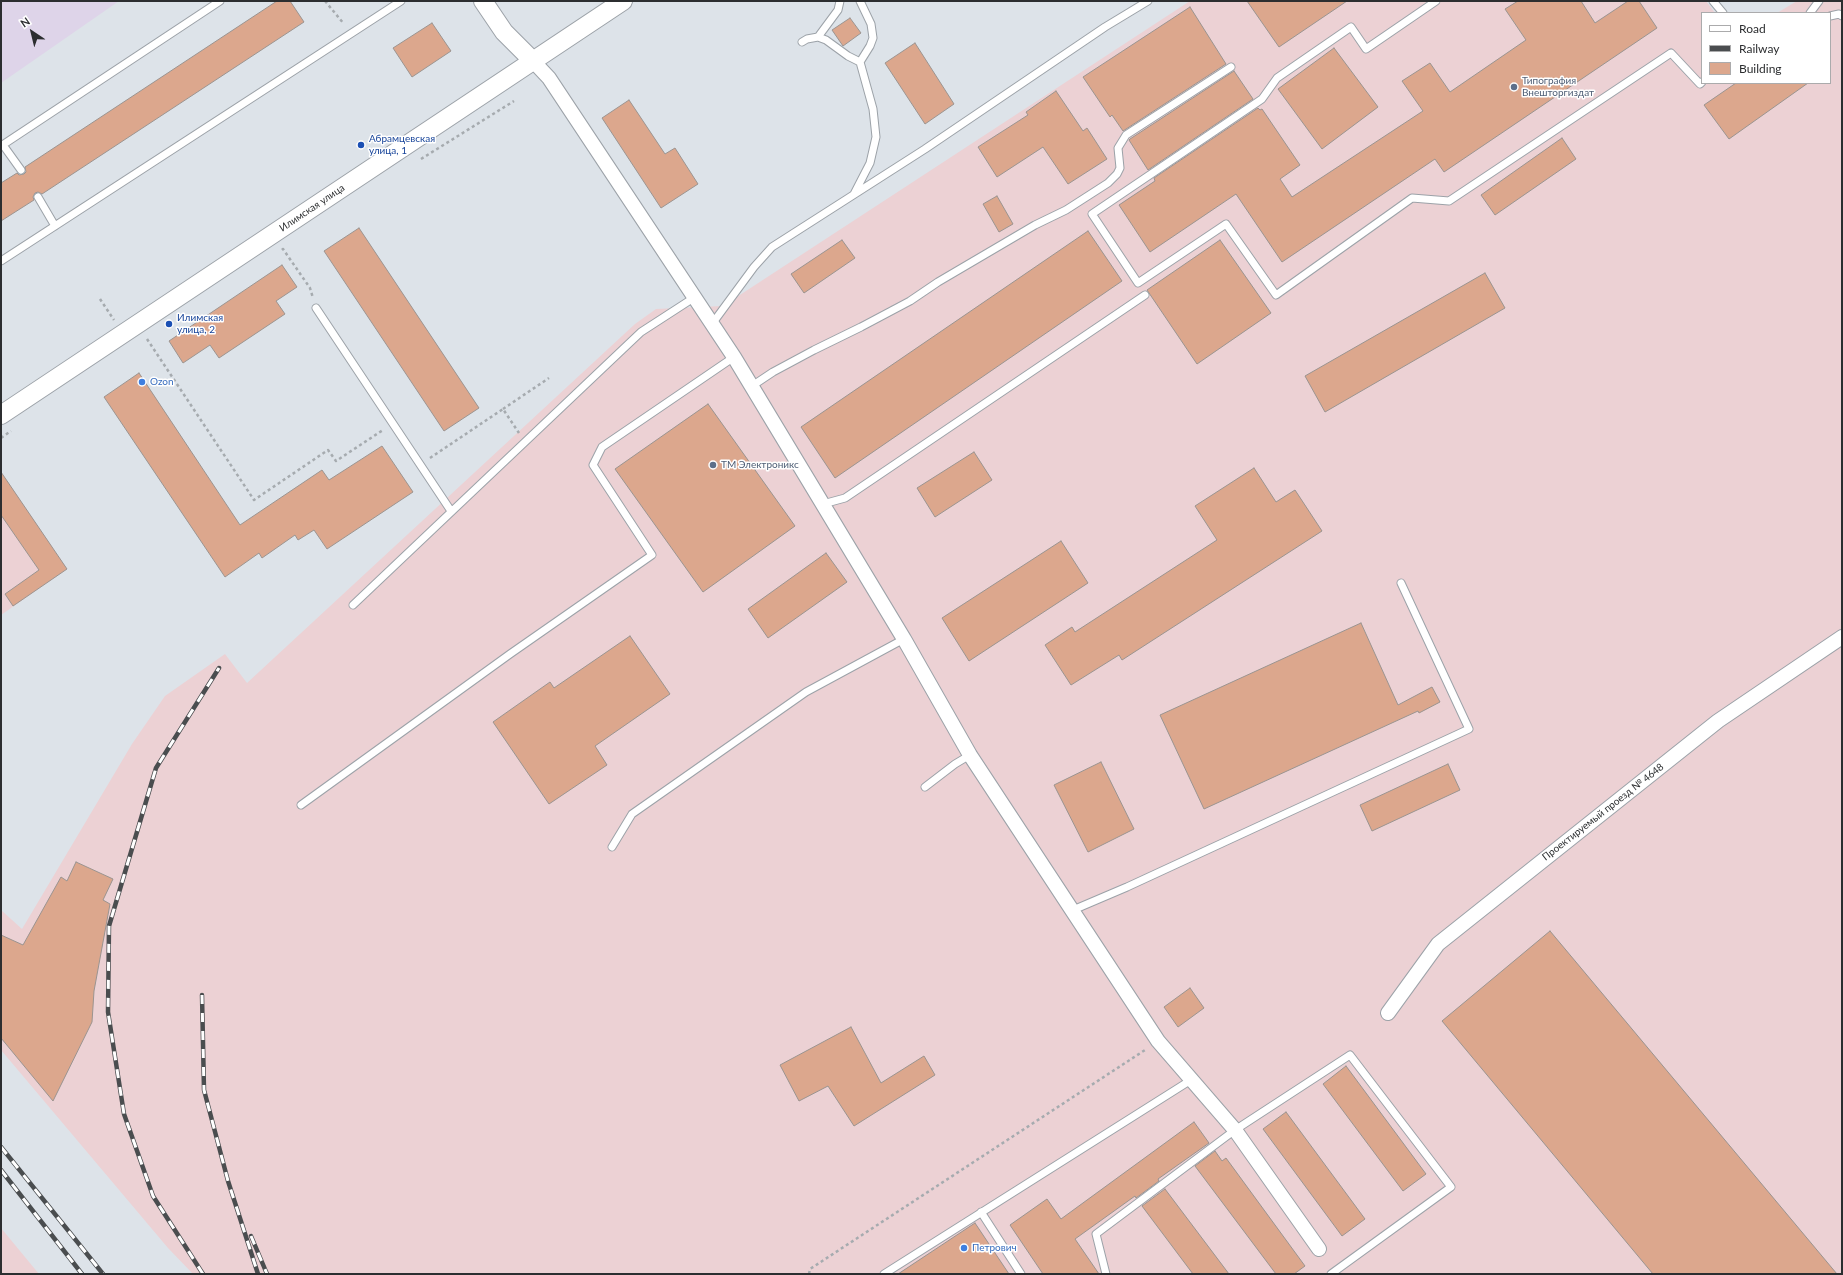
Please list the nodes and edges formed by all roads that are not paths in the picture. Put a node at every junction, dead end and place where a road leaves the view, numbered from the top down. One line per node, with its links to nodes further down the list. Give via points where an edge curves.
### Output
1 (220, 1): 21 (lane)
2 (401, 1): 25 (lane)
3 (484, 1): 17 (street, via 504,32)
4 (623, 1): 17 (street, Илимская улица)
5 (840, 1): 15 (lane, via 838,10)
6 (860, 1): 18 (lane, via 871,24 873,38)
7 (1148, 1): 23 (lane, via 1105,26)
8 (1436, 1): 20 (lane, via 1366,50 1351,27 1277,78 1262,99 1092,214 1138,283 1226,224 1276,295 1412,198 1449,201 1671,53)
9 (1713, 1): 11 (lane)
10 (1818, 1): 12 (lane)
11 (1722, 12)
12 (1811, 12)
13 (1831, 16): 14 (lane)
14 (1842, 16)
15 (818, 37): 16 (lane); 18 (lane)
16 (802, 42)
17 (533, 61): 28 (street, via 549,78); 33 (street, Илимская улица)
18 (860, 62): 23 (lane, via 873,109 876,137 870,162)
19 (1231, 67): 32 (lane, via 1126,135 1118,148 1120,168 1108,183 910,301 807,353)
20 (1701, 83)
21 (2, 145): 22 (lane)
22 (21, 170)
23 (854, 194): 30 (lane, via 772,247)
24 (38, 197): 25 (lane)
25 (55, 226): 26 (lane)
26 (1, 261)
27 (1145, 295): 34 (lane, via 845,498)
28 (695, 297): 30 (street); 35 (lane, via 641,332)
29 (316, 308): 35 (lane)
30 (712, 324): 31 (street)
31 (734, 357): 32 (street); 42 (lane, via 602,447 593,465 652,555)
32 (752, 386): 34 (street)
33 (1, 415)
34 (823, 504): 39 (street)
35 (451, 511): 37 (lane)
36 (1401, 583): 44 (lane, via 1469,729)
37 (353, 605)
38 (1842, 637): 45 (street, Проектируемый проезд № 4648, via 1718,721 1438,944)
39 (904, 639): 40 (street); 43 (lane, via 806,692 632,814)
40 (970, 755): 41 (lane); 44 (street)
41 (925, 787)
42 (301, 805)
43 (612, 847)
44 (1073, 910): 46 (street, via 1158,1041)
45 (1388, 1013)
46 (1192, 1080): 47 (street); 48 (lane)
47 (1235, 1130): 49 (street); 52 (lane, via 1096,1234); 53 (lane, via 1350,1055 1451,1187)
48 (982, 1212): 50 (lane); 51 (lane)
49 (1318, 1249)
50 (884, 1274)
51 (1021, 1274)
52 (1106, 1274)
53 (1332, 1274)

